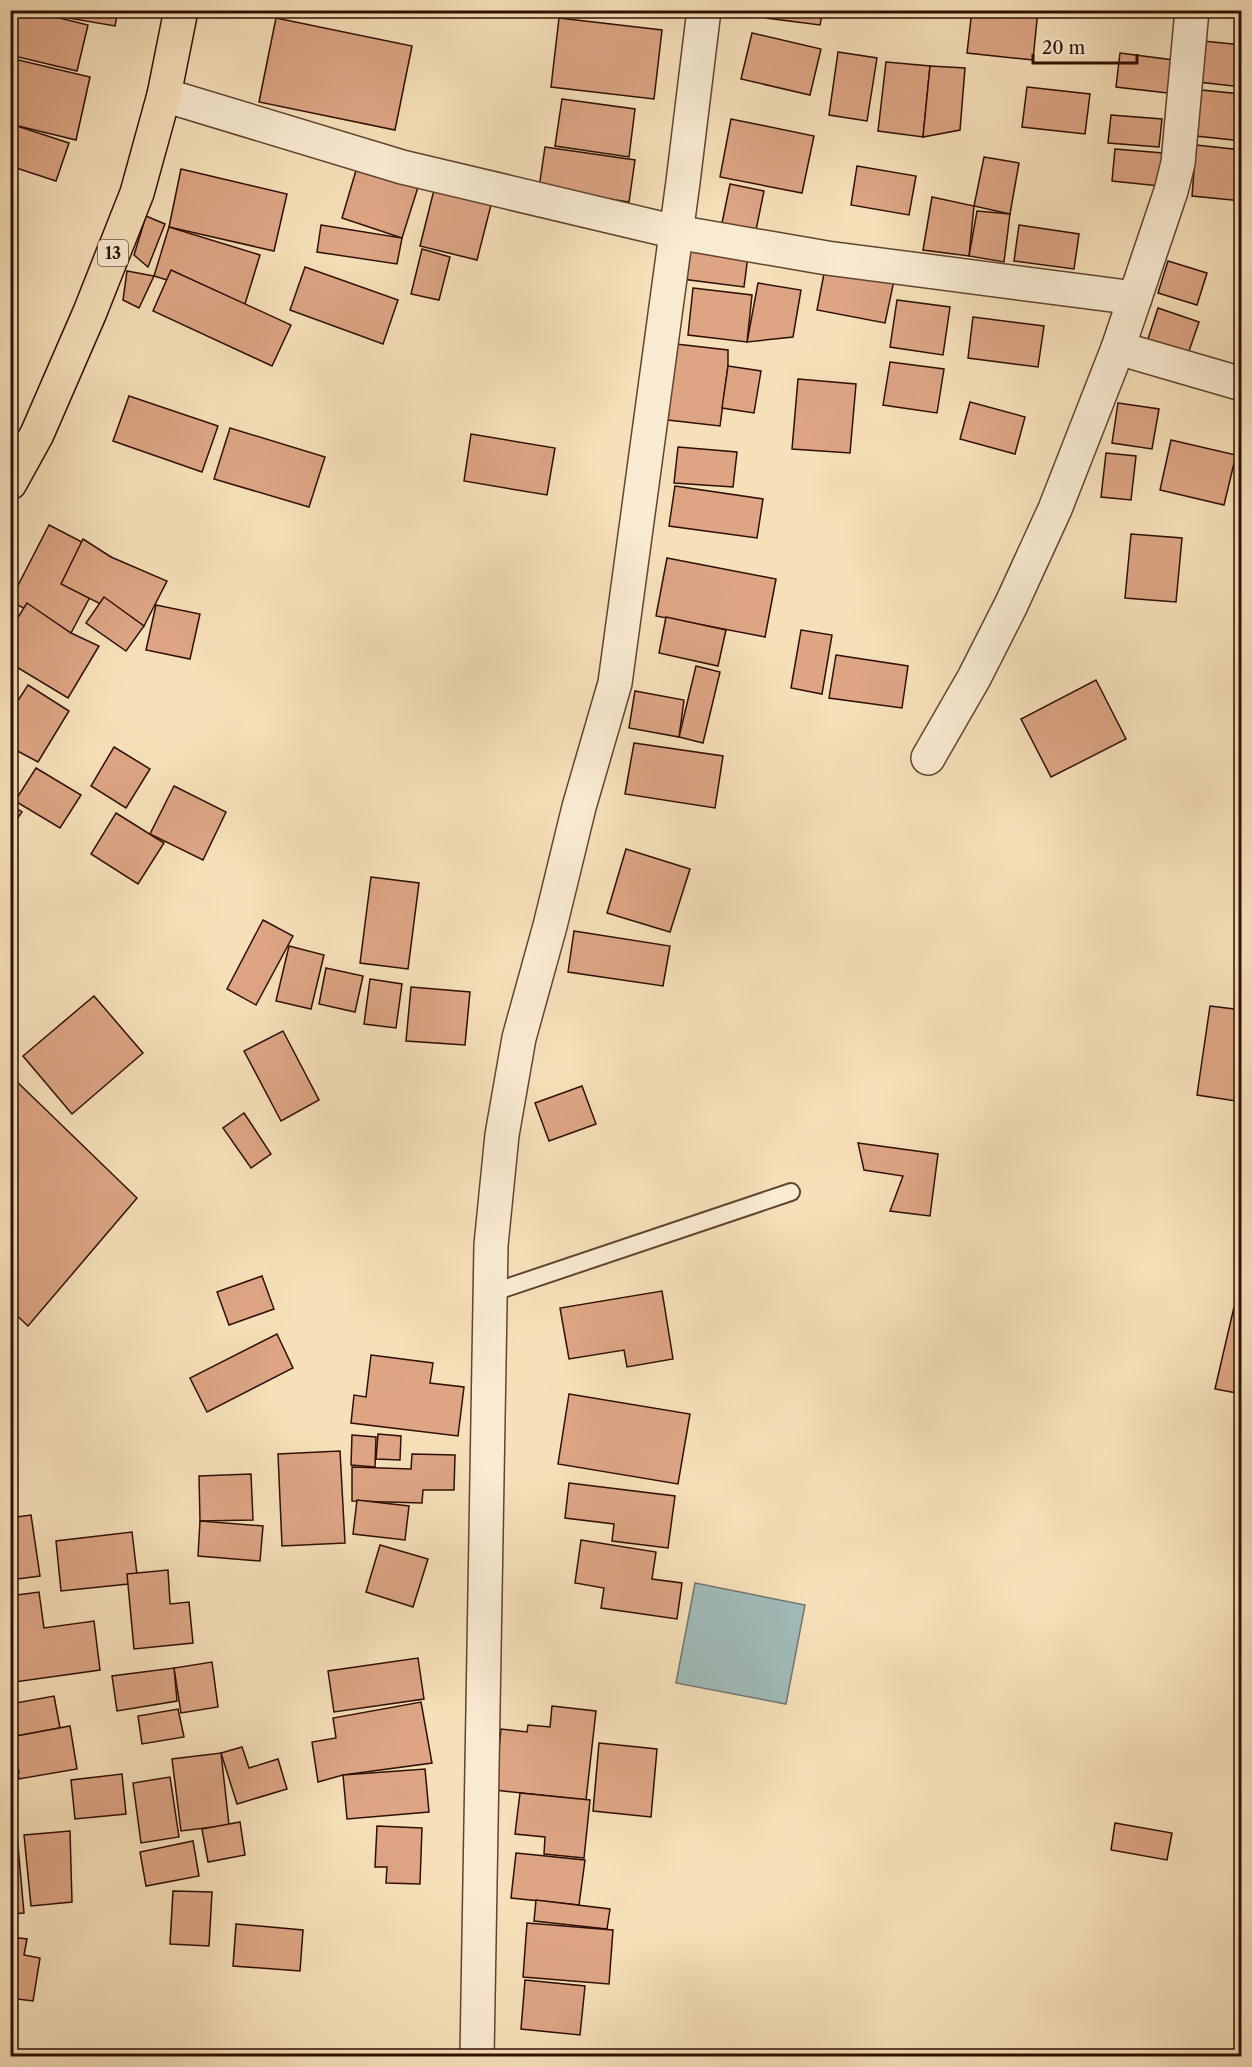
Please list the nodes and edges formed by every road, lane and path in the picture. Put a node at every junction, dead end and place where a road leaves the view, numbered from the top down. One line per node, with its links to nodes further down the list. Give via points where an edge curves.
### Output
1 (181, 10): 4 (highway, 13)
2 (704, 10): 5 (street)
3 (1192, 10): 6 (street, via 1178,163)
4 (164, 95): 5 (street, via 402,167); 9 (highway, 13, via 137,193 90,312 37,434)
5 (676, 232): 6 (street, via 827,258); 12 (street, via 615,682 519,1038 502,1135)
6 (1135, 298): 7 (street)
7 (1118, 348): 8 (street); 10 (street, via 1021,584)
8 (1242, 384)
9 (10, 483)
10 (928, 758)
11 (791, 1192): 12 (lane)
12 (490, 1293): 13 (street)
13 (477, 2056)

